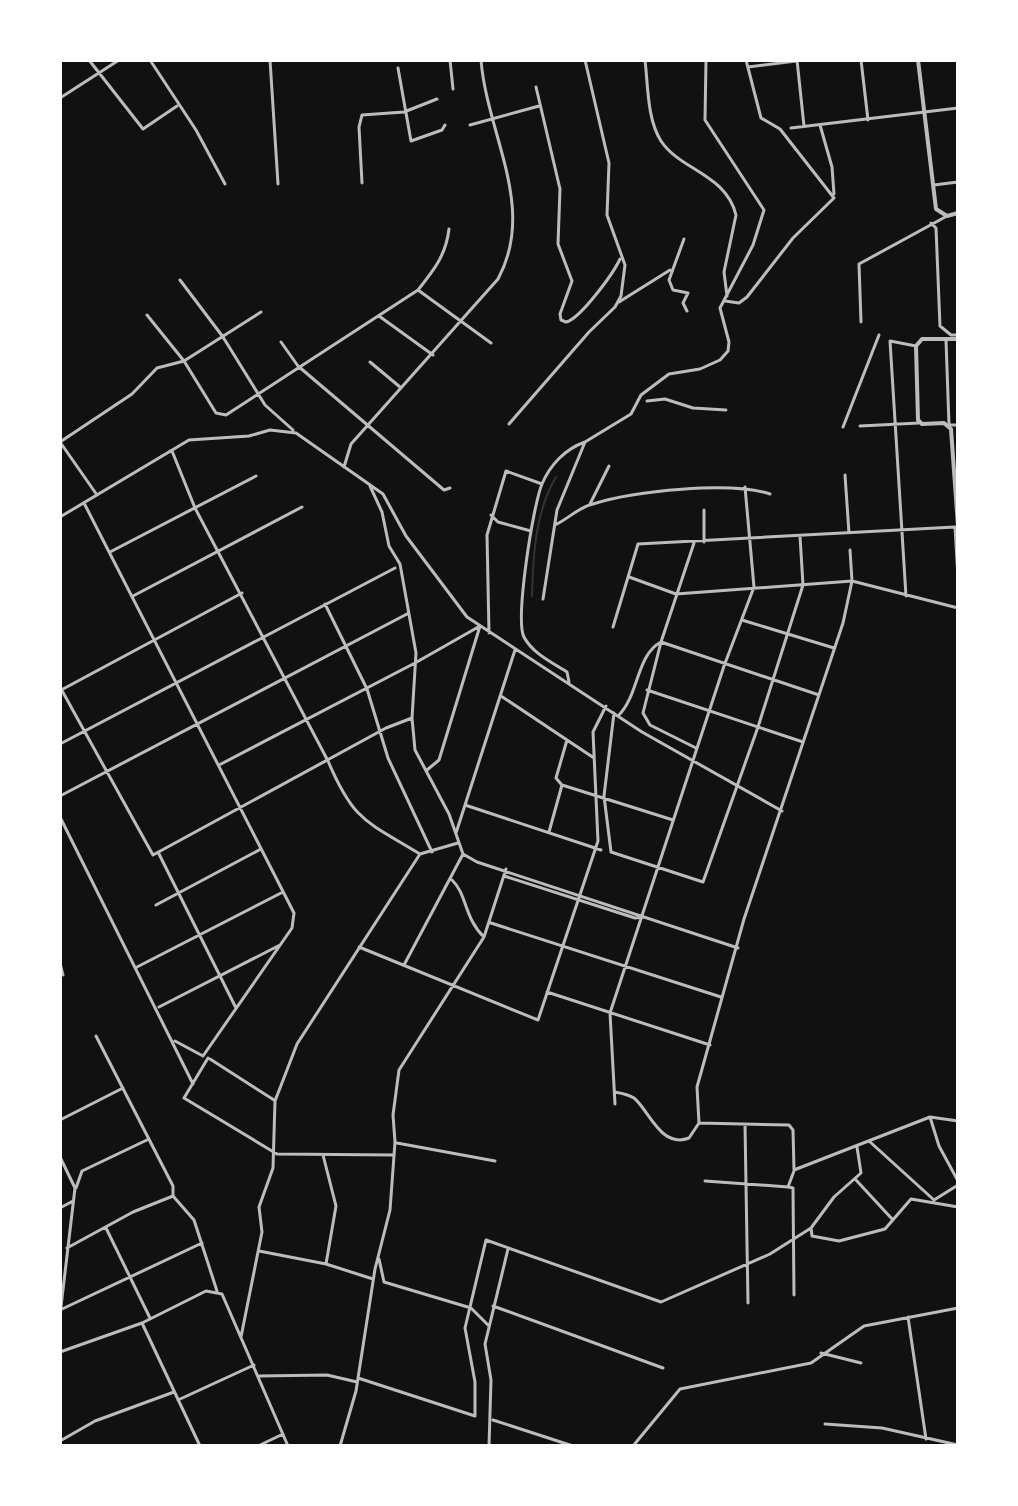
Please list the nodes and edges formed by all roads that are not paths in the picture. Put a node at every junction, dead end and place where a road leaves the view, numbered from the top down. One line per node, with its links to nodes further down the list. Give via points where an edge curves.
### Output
1 (89, 60): 16 (street)
2 (119, 60): 16 (street)
3 (150, 60): 21 (street)
4 (270, 60): 36 (street)
5 (450, 60): 18 (street)
6 (481, 60): 26 (street)
7 (585, 60): 44 (street, via 609,163 607,215)
8 (645, 60): 48 (street, via 655,129 663,144 714,182 734,207 724,272)
9 (706, 60): 48 (street, via 705,120 764,210)
10 (746, 60): 14 (street)
11 (797, 60): 14 (street); 31 (street)
12 (861, 60): 27 (street)
13 (918, 60): 25 (street)
14 (748, 67): 38 (street, via 761,118 780,129)
15 (398, 68): 24 (street)
16 (98, 74): 19 (street); 21 (street, via 143,129)
17 (536, 87): 22 (street)
18 (453, 89)
19 (60, 98)
20 (437, 99): 24 (street)
21 (178, 105): 35 (street)
22 (539, 106): 26 (street); 44 (street, via 560,189 558,244 572,281 561,320 576,318)
23 (958, 108): 25 (street)
24 (404, 112): 28 (street, via 414,142); 34 (street, via 362,115)
25 (927, 113): 27 (street); 37 (street)
26 (493, 119): 29 (street); 54 (street, via 512,192 513,246 498,279)
27 (868, 120): 30 (street)
28 (445, 125)
29 (470, 125)
30 (820, 125): 31 (street); 38 (street)
31 (804, 126): 32 (street)
32 (791, 128)
33 (958, 182): 37 (street)
34 (362, 183)
35 (225, 184)
36 (278, 184)
37 (933, 185): 40 (street, via 936,209)
38 (834, 198): 48 (street, via 739,303)
39 (958, 213): 40 (street)
40 (947, 216): 41 (street)
41 (931, 223): 55 (street, via 859,264); 58 (street, via 936,228 940,326)
42 (449, 229): 47 (street, via 447,248)
43 (684, 239): 45 (street)
44 (620, 259): 49 (street, via 625,265)
45 (671, 270): 49 (street); 50 (street, via 673,290 688,293 683,303)
46 (180, 280): 57 (street)
47 (418, 290): 53 (street); 54 (street)
48 (727, 300): 80 (street, via 719,312 728,351 720,360 669,374 641,395 631,414)
49 (619, 302): 73 (street)
50 (687, 311)
51 (261, 312): 57 (street)
52 (147, 315): 64 (street)
53 (379, 316): 63 (street); 66 (street)
54 (462, 321): 61 (street); 63 (street)
55 (861, 322)
56 (879, 335): 78 (street)
57 (223, 337): 64 (street); 68 (street)
58 (958, 337): 59 (street)
59 (946, 340): 62 (street, via 922,339); 74 (street)
60 (281, 342): 66 (street)
61 (491, 343)
62 (916, 346): 71 (street); 77 (street, via 890,341)
63 (433, 355): 67 (street)
64 (184, 361): 68 (street, via 216,413 226,415); 91 (street, via 157,368 132,394 60,442)
65 (370, 362): 67 (street)
66 (298, 366): 68 (street); 72 (street)
67 (400, 387): 72 (street)
68 (257, 392): 79 (street)
69 (647, 401): 70 (street, via 665,399)
70 (726, 410)
71 (919, 423): 74 (street); 77 (street)
72 (370, 424): 83 (street, via 351,444); 89 (street, via 444,490)
73 (509, 424)
74 (949, 425): 75 (street); 100 (street)
75 (958, 425)
76 (860, 426): 77 (street)
77 (893, 426): 101 (street)
78 (843, 427)
79 (296, 433): 81 (street, via 270,430 199,437); 83 (street)
80 (585, 442): 87 (street, via 562,456); 99 (street)
81 (172, 451): 91 (street); 95 (street)
82 (609, 466): 93 (street)
83 (344, 467): 86 (street)
84 (845, 475): 103 (street)
85 (256, 476): 95 (street)
86 (369, 483): 124 (street, via 400,564); 126 (street, via 383,494 455,605)
87 (542, 484): 97 (street, via 506,471); 102 (street)
88 (745, 487): 90 (street); 93 (street); 105 (street)
89 (450, 488)
90 (770, 494)
91 (97, 495): 92 (street)
92 (84, 503): 98 (street); 110 (street)
93 (590, 504): 99 (street)
94 (302, 507): 108 (street)
95 (195, 508): 108 (street); 110 (street)
96 (704, 510): 106 (street)
97 (491, 515): 102 (street); 128 (street)
98 (60, 517)
99 (555, 525): 121 (street)
100 (957, 526): 101 (street); 113 (street)
101 (902, 530): 103 (street); 120 (street)
102 (531, 531): 140 (street, via 522,632 526,641 567,672)
103 (849, 533): 104 (street)
104 (800, 536): 105 (street); 115 (street)
105 (751, 540): 106 (street); 116 (street)
106 (704, 542): 107 (street)
107 (694, 543): 112 (street, via 638,544); 118 (street)
108 (218, 549): 117 (street); 119 (street)
109 (850, 550): 114 (street)
110 (110, 553): 119 (street)
111 (395, 568): 122 (street)
112 (628, 577): 118 (street); 127 (street)
113 (958, 578)
114 (852, 581): 115 (street); 120 (street); 134 (street)
115 (803, 585): 116 (street); 129 (street)
116 (754, 587): 118 (street); 125 (street)
117 (242, 593): 130 (street); 131 (street)
118 (676, 594): 132 (street)
119 (133, 596): 131 (street)
120 (906, 596): 123 (street)
121 (543, 599)
122 (325, 604): 130 (street); 133 (street)
123 (958, 608)
124 (407, 614): 133 (street); 136 (street)
125 (742, 620): 129 (street); 137 (street)
126 (480, 626): 128 (street); 136 (street); 165 (street, via 439,760)
127 (613, 627)
128 (489, 633): 135 (street)
129 (789, 634): 134 (street); 139 (street)
130 (264, 636): 138 (street); 141 (street)
131 (155, 640): 141 (street); 142 (street)
132 (661, 642): 137 (street); 144 (street); 149 (street, via 647,658 630,702)
133 (346, 646): 138 (street); 143 (street)
134 (836, 648): 145 (street)
135 (515, 650): 140 (street); 146 (street)
136 (415, 663): 143 (street); 150 (street)
137 (724, 666): 139 (street); 148 (street)
138 (285, 678): 151 (street); 152 (street)
139 (774, 680): 145 (street); 153 (street)
140 (569, 682): 147 (street)
141 (177, 683): 152 (street); 154 (street)
142 (61, 689): 154 (street)
143 (367, 689): 151 (street); 155 (street)
144 (647, 690): 148 (street); 159 (street, via 644,719)
145 (819, 695): 157 (street)
146 (501, 696): 156 (street); 171 (street)
147 (606, 707): 149 (street); 160 (street, via 593,732)
148 (710, 711): 153 (street); 159 (street)
149 (616, 714): 161 (street); 170 (street)
150 (412, 718): 155 (street); 165 (street, via 415,750)
151 (306, 721): 162 (street); 163 (street)
152 (198, 724): 163 (street); 164 (street)
153 (758, 727): 157 (street); 167 (street)
154 (84, 731): 158 (street); 164 (street)
155 (380, 733): 162 (street); 183 (street)
156 (567, 740): 160 (street); 166 (street, via 556,778)
157 (805, 743): 173 (street)
158 (60, 744)
159 (696, 748): 161 (street)
160 (594, 758): 168 (street)
161 (693, 758): 167 (street); 175 (street)
162 (328, 761): 172 (street); 184 (street, via 344,799 359,817)
163 (219, 765): 172 (street)
164 (107, 771): 169 (street); 182 (street, via 153,855)
165 (425, 771): 177 (street)
166 (562, 785): 168 (street); 176 (street)
167 (736, 785): 173 (street); 186 (street, via 703,882)
168 (595, 793): 170 (street); 180 (street)
169 (60, 796)
170 (603, 796): 175 (street); 186 (street, via 611,852)
171 (465, 805): 176 (street); 177 (street)
172 (240, 808): 179 (street); 182 (street)
173 (782, 811): 202 (street)
174 (60, 817): 205 (street)
175 (673, 820): 186 (street)
176 (549, 832): 180 (street)
177 (456, 834): 178 (street)
178 (458, 843): 183 (street); 185 (street)
179 (261, 849): 190 (street); 191 (street)
180 (595, 849): 181 (street); 192 (street)
181 (601, 850)
182 (158, 852): 191 (street)
183 (432, 852): 184 (street)
184 (420, 854): 201 (street)
185 (463, 854): 187 (street); 189 (street)
186 (660, 868): 195 (street)
187 (506, 869): 188 (street); 192 (street)
188 (504, 876): 193 (street); 196 (street)
189 (452, 880): 198 (street, via 466,914); 204 (street)
190 (283, 892): 197 (street); 199 (street, via 294,913 292,928)
191 (178, 893): 194 (street); 197 (street)
192 (580, 894): 193 (street); 195 (street)
193 (577, 900): 195 (street); 200 (street)
194 (156, 905)
195 (644, 917): 202 (street); 206 (street)
196 (491, 923): 198 (street); 200 (street)
197 (199, 935): 205 (street); 208 (street)
198 (484, 937): 209 (street)
199 (280, 945): 208 (street); 213 (street)
200 (561, 945): 206 (street); 210 (street)
201 (359, 947): 204 (street); 223 (street, via 297,1044)
202 (738, 948): 211 (street)
203 (60, 963): 207 (street)
204 (404, 965): 209 (street)
205 (137, 967): 212 (street)
206 (626, 968): 211 (street); 214 (street)
207 (63, 975)
208 (219, 975): 212 (street); 213 (street)
209 (451, 985): 210 (street, via 538,1020); 232 (street, via 399,1070)
210 (547, 992): 214 (street)
211 (721, 997): 217 (street)
212 (158, 1008): 216 (street)
213 (236, 1008): 218 (street)
214 (610, 1013): 217 (street); 222 (street)
215 (96, 1036): 221 (street)
216 (175, 1041): 218 (street); 220 (street)
217 (710, 1045): 228 (street, via 697,1087)
218 (203, 1056): 219 (street)
219 (208, 1058): 220 (street); 223 (street)
220 (193, 1084): 234 (street, via 184,1098)
221 (123, 1088): 226 (street); 230 (street)
222 (615, 1092): 224 (street); 228 (street, via 632,1096 656,1127 678,1140 689,1138)
223 (275, 1101): 234 (street)
224 (615, 1104)
225 (930, 1117): 227 (street); 231 (street); 242 (street)
226 (60, 1120)
227 (958, 1121)
228 (699, 1123): 229 (street)
229 (745, 1125): 239 (street, via 792,1127); 243 (street)
230 (149, 1139): 245 (street, via 82,1171); 246 (street)
231 (869, 1141): 233 (street); 248 (street)
232 (395, 1142): 236 (street); 238 (street)
233 (857, 1147): 239 (street); 240 (street, via 861,1173)
234 (274, 1153): 235 (street); 258 (street, via 259,1207)
235 (323, 1155): 236 (street); 262 (street, via 336,1206)
236 (394, 1155): 260 (street, via 390,1210)
237 (60, 1157): 245 (street)
238 (495, 1161)
239 (794, 1170): 244 (street)
240 (856, 1180): 251 (street); 253 (street, via 834,1197)
241 (705, 1181): 243 (street)
242 (958, 1183): 248 (street)
243 (746, 1184): 244 (street); 263 (street)
244 (788, 1187): 254 (street, via 793,1188)
245 (74, 1192): 247 (street)
246 (173, 1196): 252 (street); 255 (street, via 188,1209)
247 (73, 1201): 250 (street); 256 (street)
248 (932, 1201): 249 (street); 251 (street, via 911,1199)
249 (958, 1207)
250 (60, 1208)
251 (893, 1220): 253 (street, via 885,1229 839,1241 812,1236)
252 (105, 1227): 256 (street); 264 (street)
253 (811, 1228): 254 (street)
254 (794, 1239): 263 (street); 267 (street)
255 (203, 1243): 264 (street); 266 (street)
256 (67, 1248): 259 (street)
257 (508, 1249): 263 (street, via 655,1302); 269 (street); 270 (street, via 486,1240)
258 (259, 1251): 262 (street); 277 (street)
259 (66, 1255): 261 (street); 272 (street)
260 (378, 1256): 265 (street); 270 (street, via 384,1282)
261 (60, 1259)
262 (326, 1264): 265 (street)
263 (747, 1265): 268 (street)
264 (131, 1278): 272 (street); 274 (street)
265 (373, 1279): 284 (street)
266 (217, 1291): 274 (street, via 206,1291); 277 (street)
267 (794, 1295)
268 (748, 1303)
269 (493, 1306): 276 (street); 282 (street)
270 (471, 1308): 276 (street); 284 (street, via 465,1328 475,1416)
271 (958, 1308): 273 (street)
272 (60, 1312)
273 (908, 1317): 279 (street, via 864,1326); 290 (street)
274 (150, 1318): 275 (street)
275 (142, 1323): 278 (street); 285 (street)
276 (489, 1326): 287 (street, via 485,1344)
277 (241, 1337): 281 (street)
278 (60, 1352)
279 (821, 1353): 280 (street); 300 (street, via 811,1363 680,1389)
280 (861, 1363)
281 (254, 1365): 283 (street); 286 (street)
282 (663, 1368)
283 (259, 1376): 284 (street); 289 (street)
284 (358, 1380): 297 (street)
285 (174, 1392): 286 (street); 291 (street, via 95,1421)
286 (177, 1400): 294 (street)
287 (491, 1419): 298 (street); 299 (street)
288 (825, 1424): 290 (street, via 882,1428)
289 (283, 1434): 295 (street); 296 (street)
290 (926, 1439): 292 (street)
291 (60, 1441)
292 (936, 1444): 293 (street)
293 (958, 1445)
294 (200, 1446)
295 (258, 1446)
296 (288, 1446)
297 (340, 1446)
298 (489, 1446)
299 (573, 1446)
300 (633, 1446)

